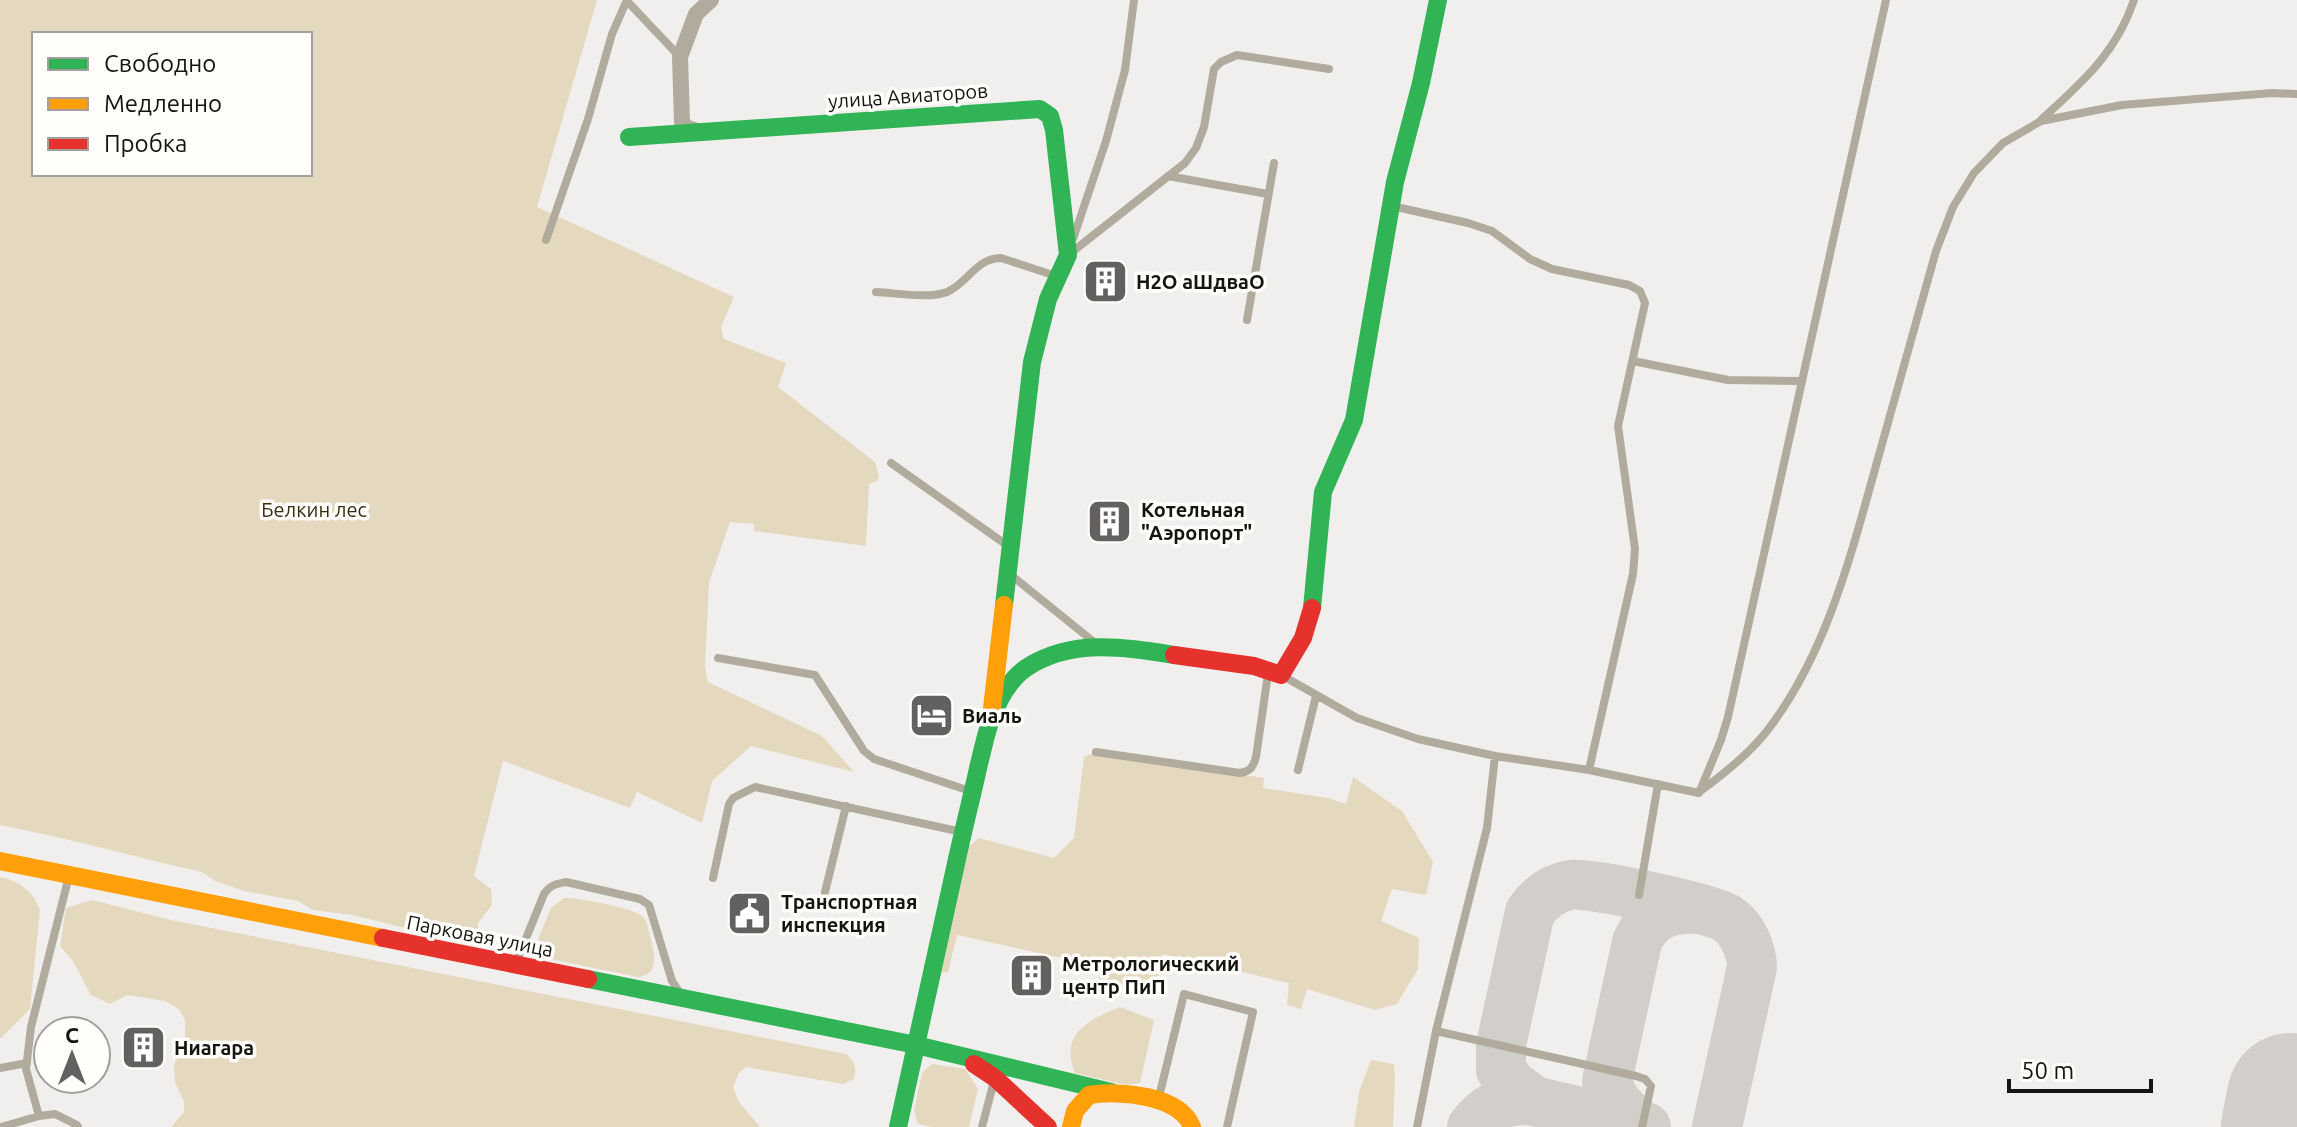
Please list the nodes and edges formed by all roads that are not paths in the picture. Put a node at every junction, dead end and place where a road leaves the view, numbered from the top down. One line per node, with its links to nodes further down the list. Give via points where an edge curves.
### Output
1 (627, 0): 7 (lane); 17 (lane)
2 (711, 0): 7 (street, via 696,14)
3 (1134, 0): 18 (lane, via 1125,70)
4 (1438, 0): 16 (street)
5 (1886, 0): 23 (lane)
6 (2134, 0): 10 (lane, via 2114,44 2091,74)
7 (680, 57): 11 (street, via 682,122)
8 (1329, 69): 14 (lane, via 1237,55 1221,62 1214,69 1196,148)
9 (2297, 94): 10 (lane, via 2122,105)
10 (2041, 121): 38 (lane, via 2003,143 1974,173 1953,207 1828,622 1798,685 1766,732)
11 (698, 131): 12 (street, улица Авиаторов); 18 (street, улица Авиаторов, via 1040,109 1050,116 1054,130)
12 (629, 137)
13 (1274, 163): 15 (lane)
14 (1168, 176): 15 (lane); 18 (lane)
15 (1268, 194): 21 (lane)
16 (1391, 206): 22 (lane, via 1492,231 1552,269 1640,291 1645,303); 29 (street, via 1354,420 1323,492 1311,615 1303,638)
17 (546, 240)
18 (1068, 255): 19 (street)
19 (1057, 276): 20 (lane, via 991,258 946,292); 25 (street, via 1032,362)
20 (876, 292)
21 (1247, 320)
22 (1633, 361): 23 (lane, via 1728,380); 35 (lane, via 1618,426 1635,549 1633,574)
23 (1802, 381): 38 (lane, via 1728,717)
24 (891, 463): 25 (lane)
25 (1010, 548): 26 (street)
26 (1007, 572): 27 (lane); 31 (street)
27 (1101, 647): 29 (street); 31 (street, via 1068,650 1025,669 1003,693)
28 (718, 658): 37 (lane, via 815,675 874,759)
29 (1275, 673): 30 (lane); 32 (lane, via 1248,772)
30 (1316, 696): 33 (lane, via 1371,724); 34 (lane)
31 (990, 721): 37 (street)
32 (1096, 752)
33 (1495, 756): 35 (lane); 48 (lane, via 1487,828)
34 (1298, 770)
35 (1589, 770): 36 (lane)
36 (1658, 784): 38 (lane); 45 (lane)
37 (972, 792): 40 (street)
38 (1699, 793)
39 (846, 806): 40 (lane); 43 (lane, via 755,787 733,798); 44 (lane)
40 (963, 832): 49 (street)
41 (0, 861): 42 (street, Парковая улица)
42 (69, 875): 46 (street, Парковая улица); 51 (lane)
43 (713, 878)
44 (825, 892)
45 (1639, 895)
46 (515, 965): 47 (street, Парковая улица); 47 (lane, via 544,894 566,882 649,905 672,981)
47 (686, 1000): 49 (street, Парковая улица)
48 (1436, 1031): 65 (lane); 66 (lane, via 1645,1079 1651,1093)
49 (916, 1045): 50 (street, Парковая улица); 59 (street)
50 (952, 1053): 53 (street); 54 (street, Парковая улица)
51 (27, 1063): 52 (lane); 56 (lane)
52 (0, 1068)
53 (995, 1078): 60 (lane); 61 (street)
54 (1111, 1092): 55 (street, Парковая улица); 62 (street, via 1089,1095 1075,1111)
55 (1158, 1102): 63 (street, via 1186,1115); 64 (lane, via 1184,994 1253,1012)
56 (39, 1116): 57 (lane); 58 (lane, via 55,1114)
57 (1, 1127)
58 (78, 1127)
59 (898, 1127)
60 (982, 1127)
61 (1048, 1127)
62 (1071, 1127)
63 (1192, 1127)
64 (1227, 1127)
65 (1417, 1127)
66 (1642, 1127)

